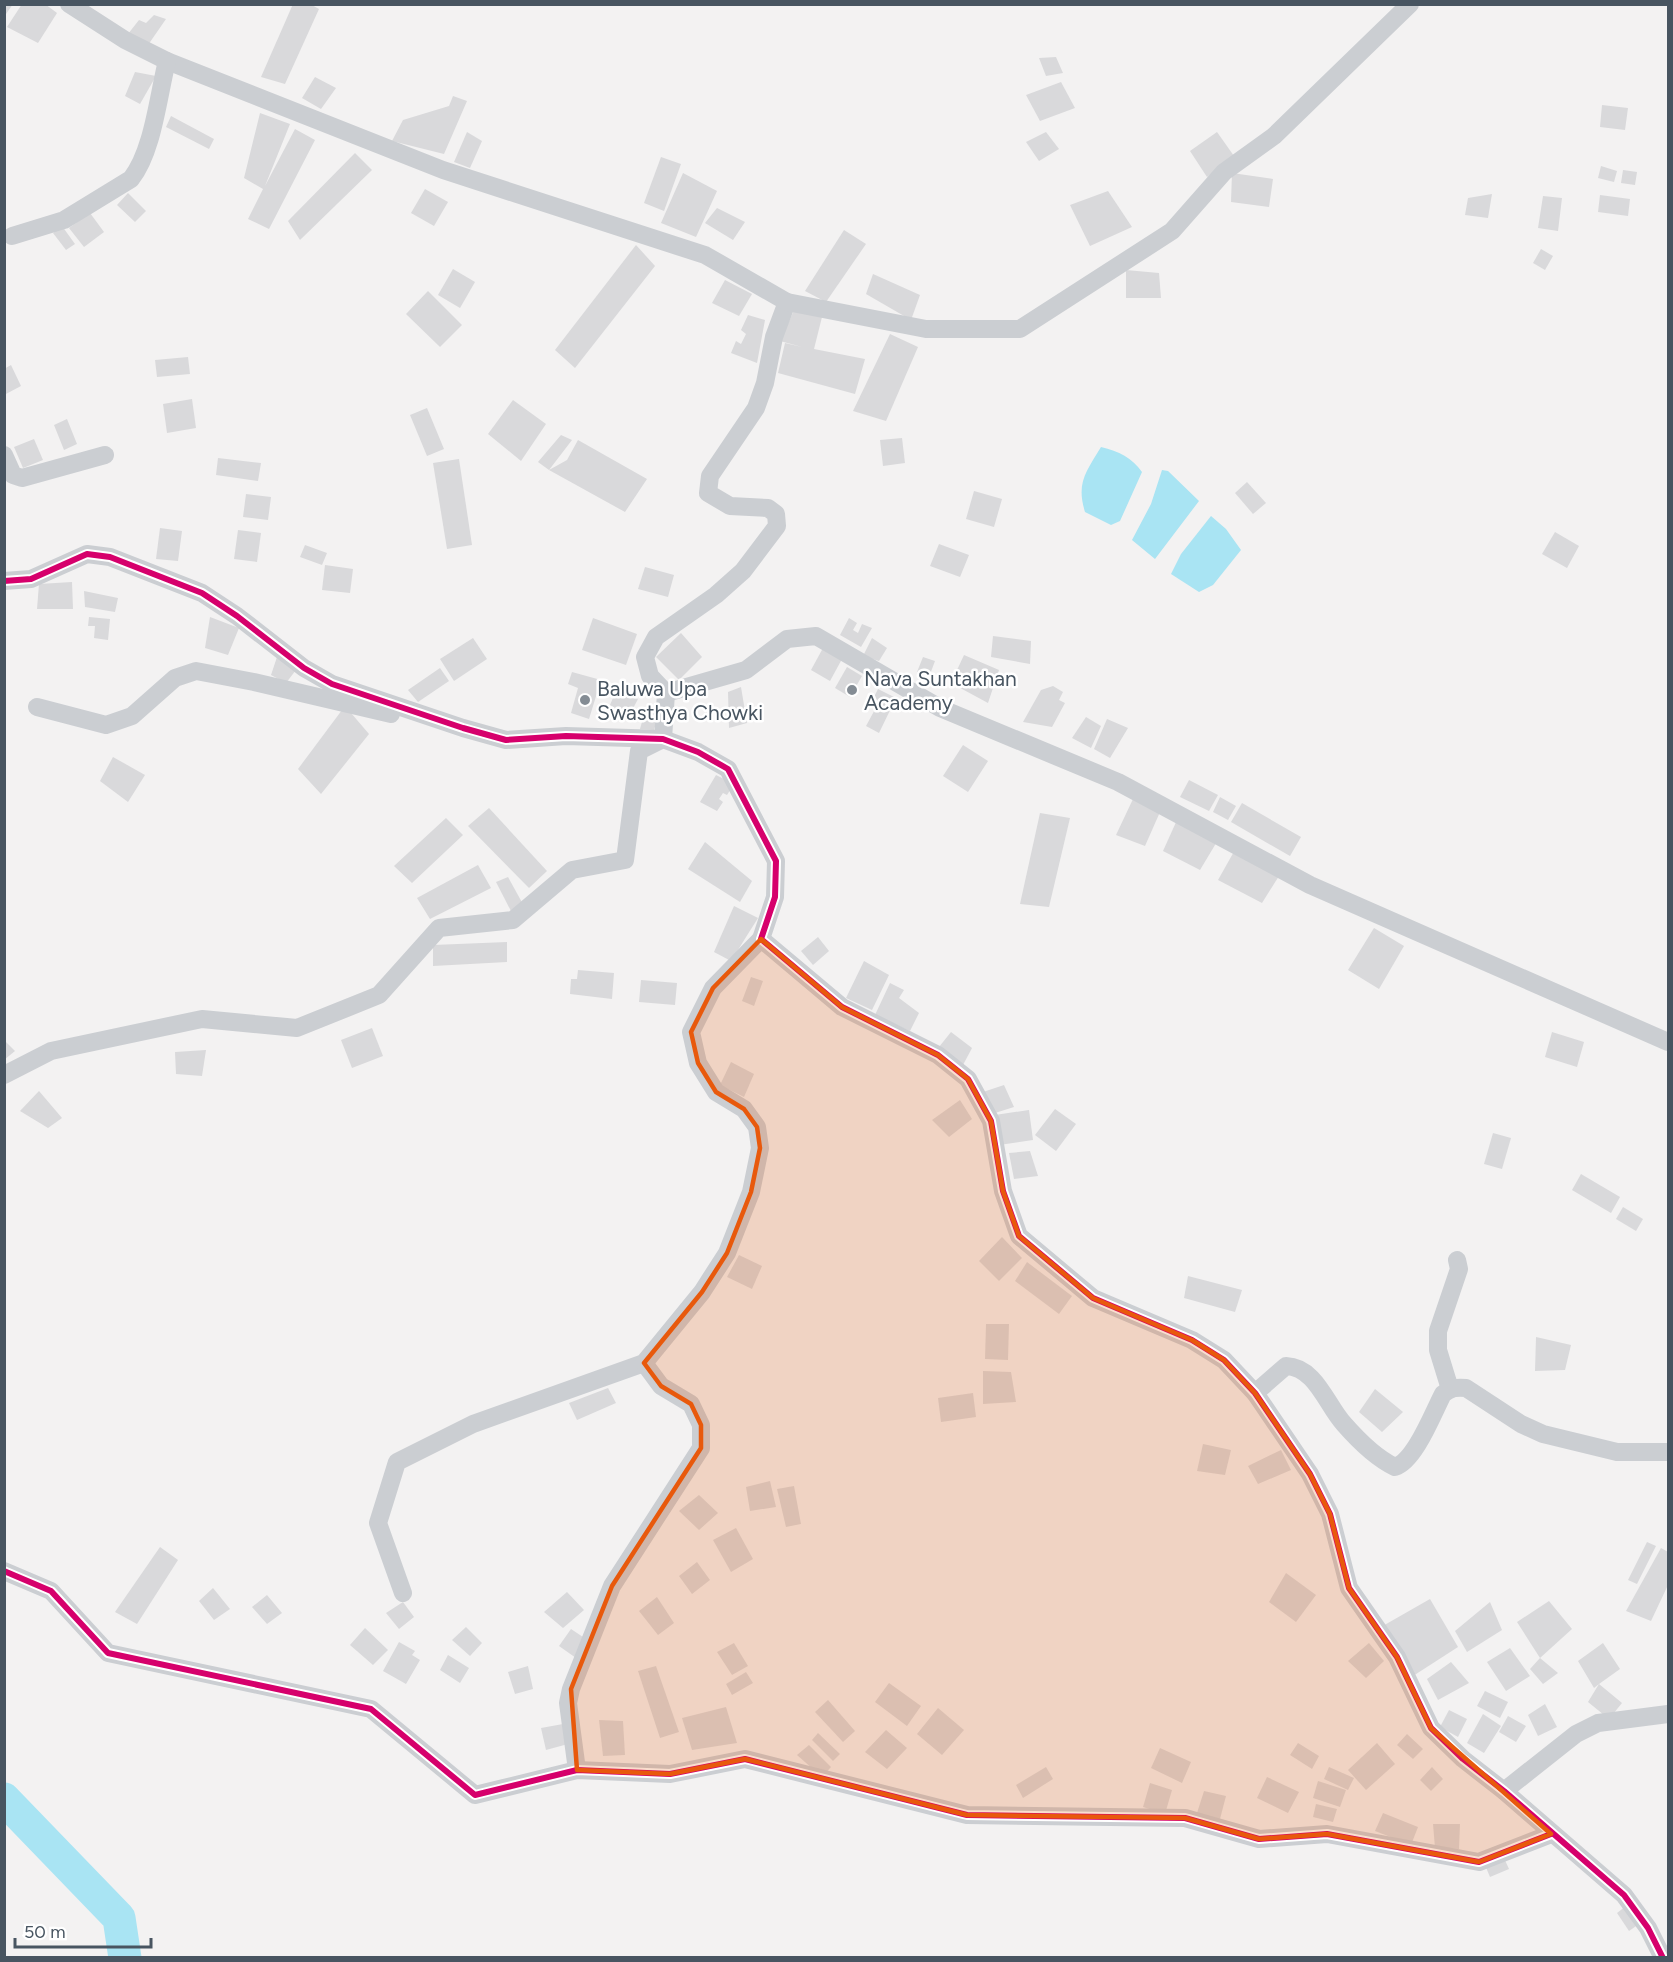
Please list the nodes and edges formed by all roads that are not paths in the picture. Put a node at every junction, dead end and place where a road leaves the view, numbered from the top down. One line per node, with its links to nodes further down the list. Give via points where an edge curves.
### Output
1 (69, 4): 3 (street)
2 (1410, 4): 5 (street, via 1274,136 1224,172 1172,231 1020,329 926,329)
3 (167, 61): 4 (street, via 150,139 131,179 64,220); 5 (street, via 443,170 705,255)
4 (12, 236)
5 (787, 302): 9 (street, via 756,408 710,476 708,493 730,506 768,508 776,514 777,526 743,571 656,637 645,657 650,676)
6 (4, 455): 7 (street, via 13,476 22,478)
7 (105, 455)
8 (4, 581): 11 (street, via 31,579 87,554 110,557 201,593 332,684)
9 (666, 693): 12 (street); 14 (street, via 746,670 787,639 816,636 940,708 1118,782 1310,885)
10 (37, 707): 11 (street, via 106,725 132,717 175,678 196,671 391,714)
11 (426, 714): 12 (street, via 506,740 566,736)
12 (663, 739): 13 (street, via 728,769 776,861 775,897); 15 (street, via 639,750 624,860 572,870 513,920 439,928 379,995 297,1028 202,1019 51,1052)
13 (761, 939): 17 (street, via 713,988 691,1032 698,1063 716,1092 744,1109 757,1127 760,1148 751,1192 727,1253 702,1292); 19 (street, via 842,1006 938,1054 968,1079 991,1121 1003,1191 1019,1236 1093,1298 1192,1340 1224,1360)
14 (1668, 1042)
15 (4, 1075)
16 (1457, 1260): 18 (street, via 1458,1276 1437,1341)
17 (644, 1363): 22 (street, via 472,1424 397,1462 378,1523); 24 (street, via 661,1386 691,1404 701,1425 701,1448 612,1586 571,1689 568,1703)
18 (1450, 1389): 19 (street, via 1443,1394 1411,1456 1395,1467 1343,1424 1303,1371 1286,1366); 20 (street, via 1466,1388 1543,1434 1617,1452)
19 (1255, 1393): 25 (street, via 1320,1494 1330,1514 1349,1588 1397,1657 1431,1728)
20 (1668, 1452)
21 (4, 1571): 24 (street, via 51,1591 108,1653 371,1709 476,1794)
22 (403, 1593)
23 (1668, 1714): 25 (street, via 1598,1724 1576,1734)
24 (577, 1770): 26 (street, via 669,1774 745,1759 967,1815 1185,1818 1259,1839 1327,1834 1479,1862)
25 (1504, 1791): 26 (street)
26 (1551, 1834): 27 (street, via 1623,1895 1648,1928)
27 (1663, 1958)

